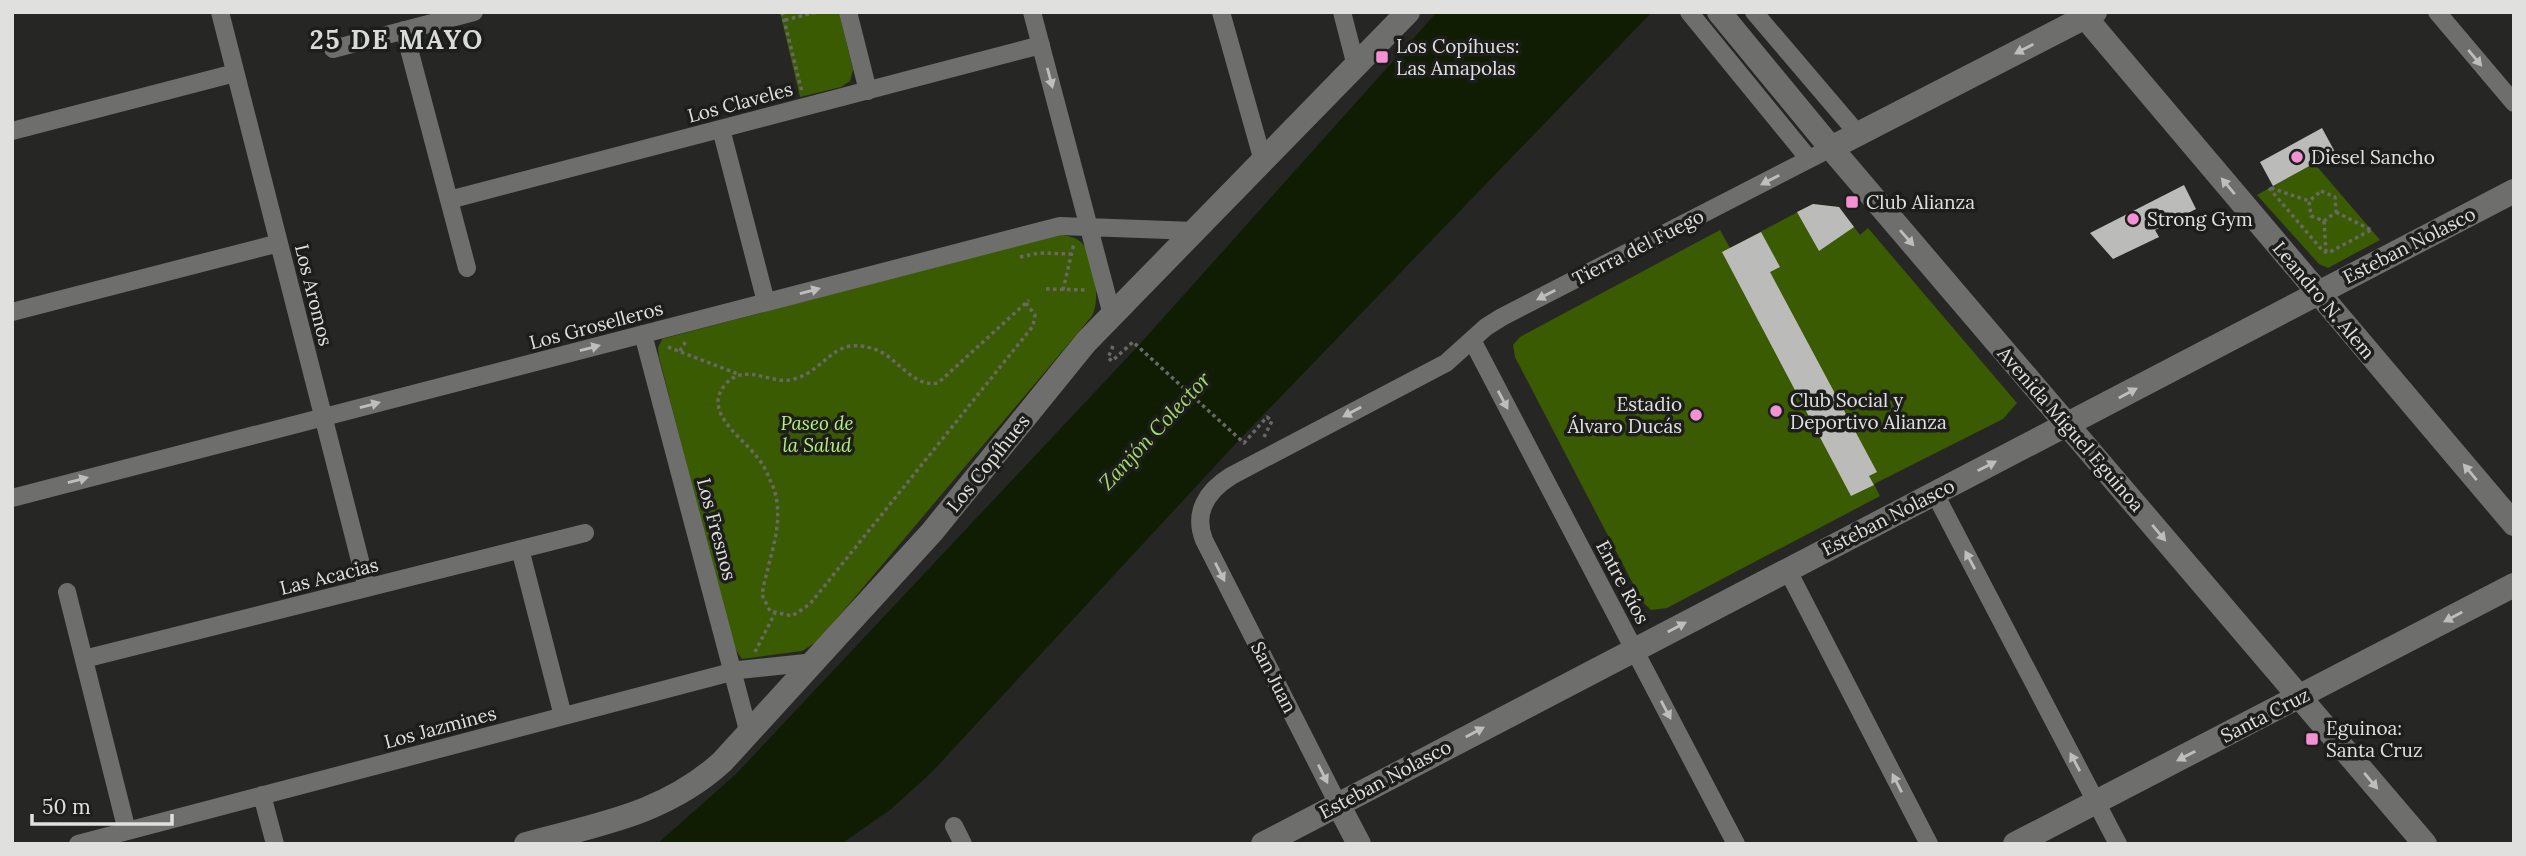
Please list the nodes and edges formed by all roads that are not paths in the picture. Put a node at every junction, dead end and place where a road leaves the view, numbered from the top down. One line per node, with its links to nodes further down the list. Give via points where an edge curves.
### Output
1 (220, 12): 17 (street, Los Aromos)
2 (474, 12): 13 (street)
3 (848, 12): 18 (street)
4 (1032, 12): 14 (street)
5 (1221, 12): 24 (street)
6 (1342, 12): 16 (street)
7 (1408, 12): 16 (main road, Los Copíhues)
8 (1689, 12): 23 (street)
9 (1719, 12): 23 (main road, Avenida Miguel Eguinoa)
10 (1754, 12): 22 (street)
11 (2437, 12): 19 (street, one-way to 19)
12 (2087, 14): 22 (main road, Tierra del Fuego, one-way to 22); 31 (main road, Leandro N. Alem, one-way to 12)
13 (404, 30): 15 (street); 26 (street)
14 (1041, 46): 18 (street, Los Claveles); 28 (street, one-way to 28)
15 (333, 48)
16 (1356, 66): 24 (main road, Los Copíhues)
17 (235, 73): 21 (street); 29 (street, Los Aromos)
18 (868, 91): 20 (street, Los Claveles)
19 (2514, 103)
20 (722, 129): 26 (street, Los Claveles); 32 (street)
21 (12, 131)
22 (1858, 134): 23 (main road, Tierra del Fuego)
23 (1820, 154): 36 (street, Tierra del Fuego, one-way to 36, via 1502,317); 38 (main road, Avenida Miguel Eguinoa, one-way to 38)
24 (1262, 161): 27 (main road, Los Copíhues)
25 (2514, 191): 31 (main road, Esteban Nolasco)
26 (449, 200): 30 (street)
27 (1194, 231): 28 (street, Los Groselleros); 34 (main road, Los Copíhues)
28 (1082, 232): 32 (street, Los Groselleros, one-way to 28, via 1053,228); 34 (street)
29 (279, 243): 33 (street); 37 (street, Los Aromos)
30 (467, 268)
31 (2318, 293): 38 (main road, Esteban Nolasco, one-way to 31); 42 (main road, Leandro N. Alem, one-way to 31)
32 (766, 302): 35 (street, Los Groselleros)
33 (12, 312)
34 (1112, 315): 51 (main road, Los Copíhues, via 932,532)
35 (643, 334): 37 (street, Los Groselleros, one-way to 35); 52 (street, Los Fresnos)
36 (1472, 340): 41 (street, Tierra del Fuego, one-way to 41, via 1446,363 1231,476 1216,486); 49 (street, Entre Ríos, one-way to 49)
37 (323, 417): 40 (street, Los Groselleros, one-way to 37); 47 (street, Los Aromos)
38 (2067, 425): 39 (main road, Esteban Nolasco, one-way to 38); 53 (main road, Avenida Miguel Eguinoa, one-way to 53)
39 (1934, 492): 45 (main road, Esteban Nolasco); 57 (street, one-way to 39)
40 (12, 498)
41 (1201, 508): 58 (street, San Juan, one-way to 58, via 1204,540)
42 (2514, 524)
43 (585, 533): 44 (street, Las Acacias)
44 (520, 549): 47 (street, Las Acacias); 54 (street)
45 (1787, 569): 49 (main road, Esteban Nolasco, one-way to 45); 68 (street, one-way to 45)
46 (2514, 586): 53 (main road, Santa Cruz, one-way to 53)
47 (367, 588): 50 (street, Las Acacias)
48 (67, 592): 50 (street)
49 (1634, 649): 58 (main road, Esteban Nolasco, one-way to 49); 67 (street, Entre Ríos, one-way to 67)
50 (84, 659): 60 (street)
51 (815, 662): 52 (street, Los Jazmines); 55 (main road, Los Copíhues)
52 (733, 671): 54 (street, Los Jazmines); 55 (street, Los Fresnos)
53 (2300, 697): 57 (main road, Santa Cruz, one-way to 57); 71 (main road, Avenida Miguel Eguinoa, one-way to 71)
54 (563, 716): 56 (street, Los Jazmines)
55 (749, 734): 63 (main road, Los Copíhues, via 712,772 667,802)
56 (262, 795): 60 (street, Los Jazmines); 62 (street)
57 (2096, 802): 69 (main road, Santa Cruz); 70 (street)
58 (1338, 804): 65 (main road, Esteban Nolasco); 66 (main road, San Juan)
59 (954, 826): 64 (street)
60 (127, 831): 61 (street, Los Jazmines)
61 (78, 844)
62 (275, 844)
63 (526, 844)
64 (963, 844)
65 (1263, 844)
66 (1359, 844)
67 (1736, 844)
68 (1929, 844)
69 (2015, 844)
70 (2118, 844)
71 (2425, 844)

